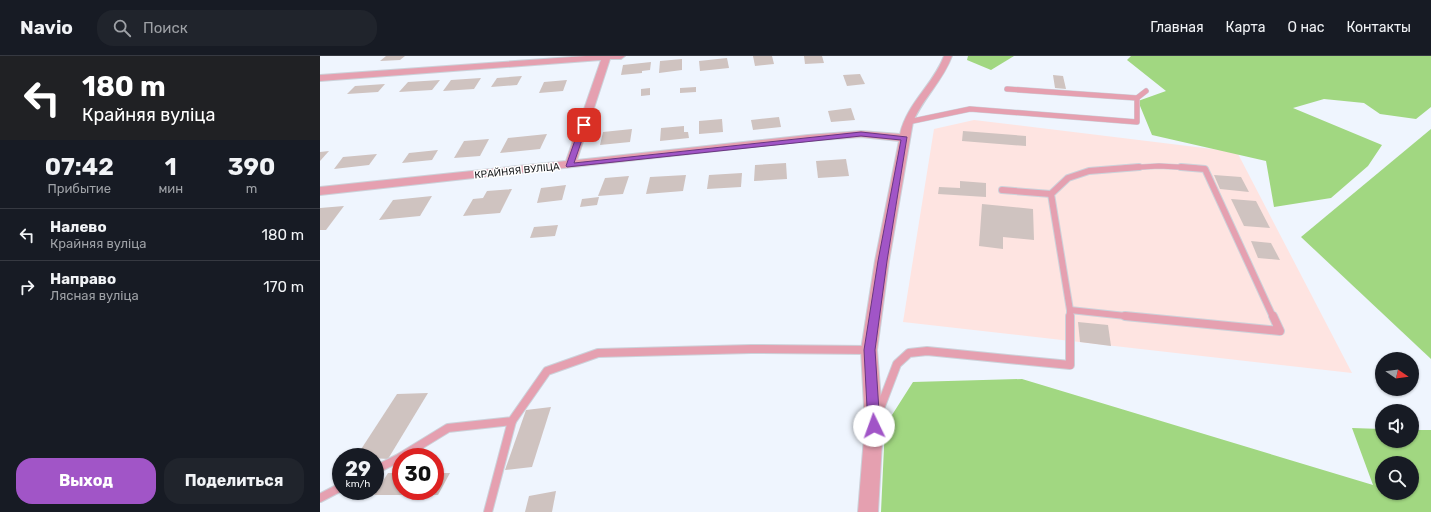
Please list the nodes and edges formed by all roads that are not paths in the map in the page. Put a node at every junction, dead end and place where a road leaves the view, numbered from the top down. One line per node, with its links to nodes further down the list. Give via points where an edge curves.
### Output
1 (621, 56): 3 (street)
2 (948, 56): 8 (street, via 945,66 913,109)
3 (607, 57): 4 (street); 10 (street)
4 (320, 78)
5 (1007, 89): 7 (lane)
6 (1146, 91): 7 (lane)
7 (1137, 98): 8 (lane, via 1137,122 970,109)
8 (908, 122): 9 (street)
9 (904, 138): 10 (street, КРАЙНЯЯ ВУЛІЦА, via 861,134); 15 (street, via 882,261)
10 (570, 166): 12 (street, КРАЙНЯЯ ВУЛІЦА)
11 (1002, 190): 13 (lane)
12 (320, 192)
13 (1051, 194): 14 (lane); 14 (lane, via 1068,178 1089,171 1159,166 1205,170 1280,331)
14 (1070, 310): 17 (lane, via 1070,365 927,351 909,353 897,364)
15 (870, 350): 16 (lane, via 751,349 598,353 547,371); 17 (street)
16 (512, 421): 18 (lane, via 448,428); 21 (lane)
17 (874, 426): 22 (street)
18 (384, 465)
19 (332, 492): 20 (lane)
20 (320, 498)
21 (488, 512)
22 (868, 512)

